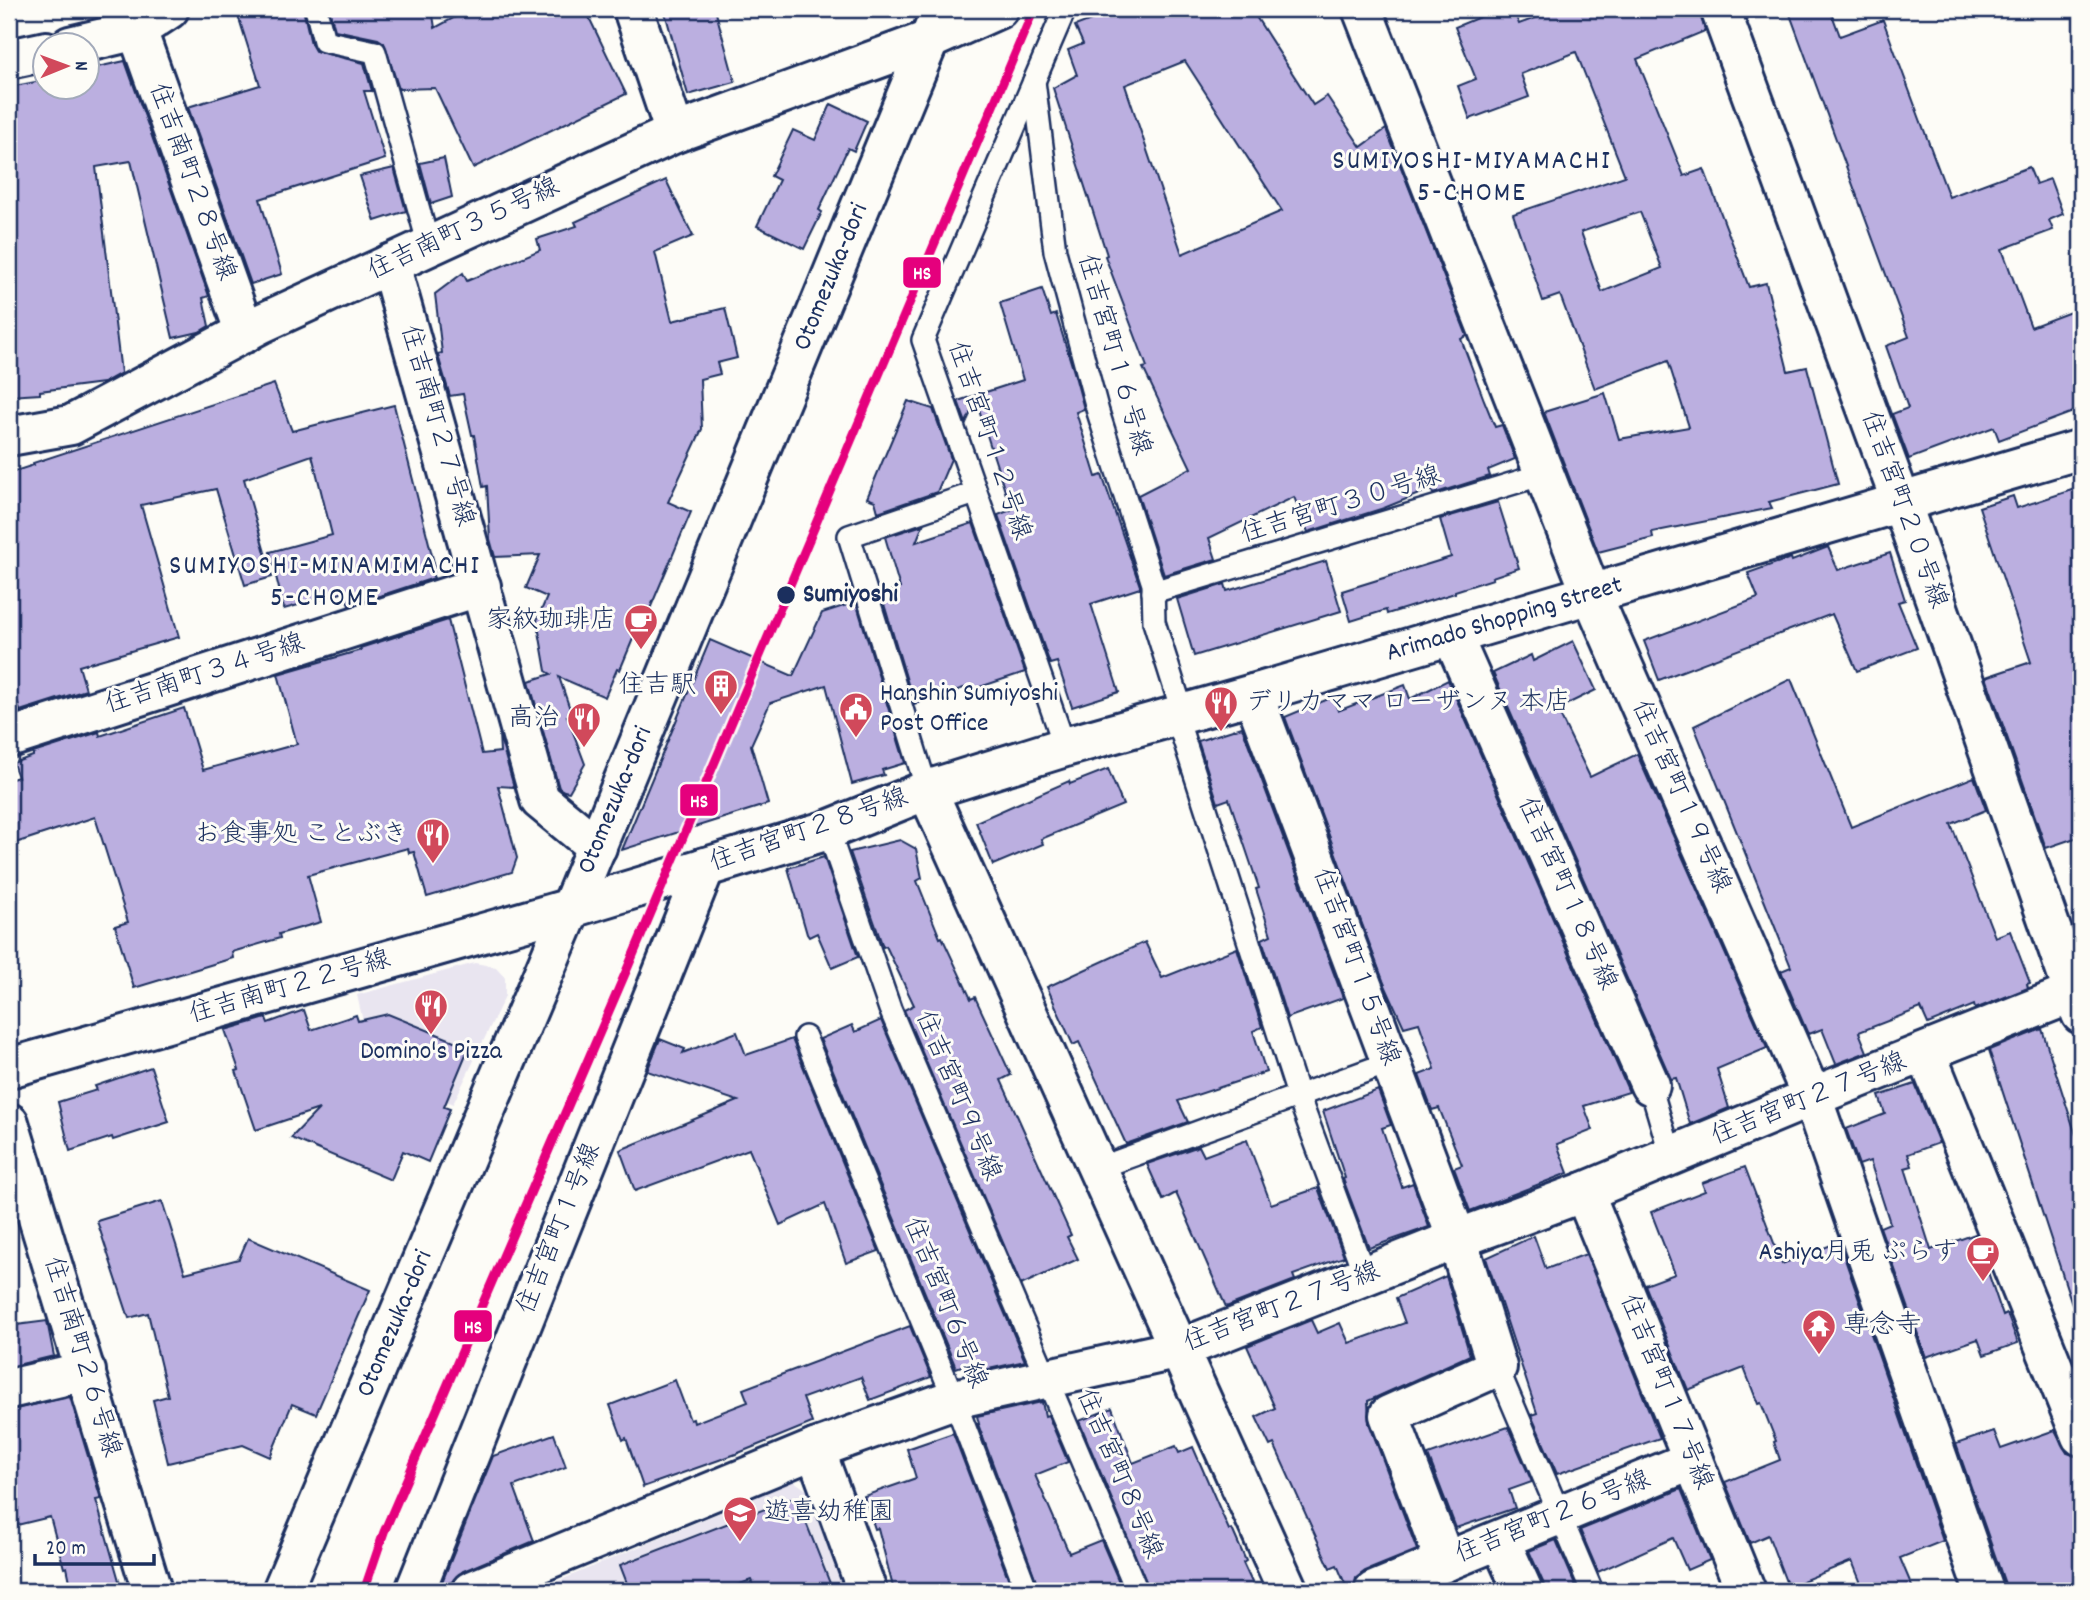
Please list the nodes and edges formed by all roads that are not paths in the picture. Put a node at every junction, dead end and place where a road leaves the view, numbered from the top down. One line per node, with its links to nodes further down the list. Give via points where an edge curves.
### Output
1 (169, 9): 9 (street)
2 (316, 9): 15 (lane, via 324,41 375,52)
3 (633, 9): 14 (street)
4 (998, 9): 8 (street, 住吉南町３５号線)
5 (1065, 9): 13 (lane)
6 (1362, 9): 20 (street, 住吉宮町１９号線)
7 (1720, 9): 22 (street, 住吉宮町２０号線)
8 (935, 24): 14 (street, 住吉南町３５号線); 33 (street, Otomezuka-dori)
9 (137, 30): 10 (street); 17 (street, 住吉南町２８号線)
10 (102, 38)
11 (32, 54): 12 (street)
12 (9, 59)
13 (1034, 80): 21 (lane, 住吉宮町１２号線, via 923,340); 24 (lane, 住吉宮町１６号線, via 1055,251)
14 (675, 133): 15 (street, 住吉南町３５号線)
15 (429, 246): 16 (street, 住吉南町３５号線)
16 (390, 264): 17 (street, 住吉南町３５号線); 23 (street, 住吉南町２７号線)
17 (245, 333): 18 (street, 住吉南町３５号線, via 71,425)
18 (9, 436)
19 (2081, 449): 22 (street, Arimado Shopping Street)
20 (1544, 474): 24 (lane, 住吉宮町３０号線); 25 (street, 住吉宮町１９号線)
21 (975, 493): 30 (lane, 住吉宮町１２号線); 31 (lane, via 849,536)
22 (1901, 502): 25 (street, Arimado Shopping Street); 36 (street, 住吉宮町２０号線)
23 (481, 586): 29 (street, 住吉南町３４号線); 33 (street, 住吉南町２７号線, via 540,800)
24 (1153, 592): 28 (lane, 住吉宮町１６号線, via 1154,622)
25 (1591, 593): 26 (street, Arimado Shopping Street); 43 (street, 住吉宮町１９号線)
26 (1452, 635): 27 (street, Arimado Shopping Street); 41 (street, 住吉宮町１８号線)
27 (1253, 694): 28 (street, Arimado Shopping Street); 39 (street, 住吉宮町１５号線)
28 (1180, 715): 30 (street, Arimado Shopping Street); 42 (lane, 住吉宮町１６号線)
29 (9, 738)
30 (1065, 747): 31 (street, Arimado Shopping Street)
31 (927, 790): 32 (street, 住吉宮町２８号線); 46 (street)
32 (828, 830): 34 (street, 住吉宮町２８号線); 53 (lane, 住吉宮町９号線, via 890,1009)
33 (597, 847): 35 (street, Otomezuka-dori)
34 (705, 867): 35 (street, 住吉宮町２８号線); 64 (street, 住吉宮町１号線)
35 (571, 908): 40 (street, 住吉南町２２号線); 63 (street, Otomezuka-dori)
36 (2079, 999): 38 (street, 住吉宮町２７号線)
37 (805, 1037): 55 (lane, 住吉宮町６号線)
38 (1926, 1052): 43 (street, 住吉宮町２７号線); 56 (street)
39 (1391, 1062): 42 (lane); 48 (street, 住吉宮町１５号線)
40 (9, 1068)
41 (1650, 1085): 45 (lane, 住吉宮町１８号線)
42 (1298, 1096): 46 (lane); 49 (lane, 住吉宮町１６号線)
43 (1812, 1097): 45 (street, 住吉宮町２７号線); 74 (street, 住吉宮町１９号線)
44 (9, 1123): 52 (street, 住吉南町２６号線)
45 (1671, 1156): 47 (street, 住吉宮町２７号線)
46 (1096, 1169): 50 (street)
47 (1584, 1192): 48 (street, 住吉宮町２７号線); 58 (street, 住吉宮町１７号線)
48 (1457, 1239): 49 (street, 住吉宮町２７号線); 51 (street, 住吉宮町１５号線)
49 (1365, 1276): 50 (street, 住吉宮町２７号線)
50 (1180, 1349): 53 (street, 住吉宮町２７号線); 69 (street)
51 (1497, 1367): 59 (lane); 61 (street, via 1389,1415)
52 (86, 1371): 54 (street); 62 (street, 住吉南町２６号線)
53 (1048, 1378): 55 (street, 住吉宮町２７号線); 68 (lane, 住吉宮町８号線)
54 (9, 1389)
55 (954, 1399): 57 (street, 住吉宮町２７号線); 67 (lane, 住吉宮町６号線)
56 (2081, 1436)
57 (816, 1449): 65 (street, 住吉宮町２７号線); 66 (street)
58 (1693, 1460): 59 (street, 住吉宮町２６号線); 73 (street, 住吉宮町１７号線)
59 (1559, 1515): 60 (street, 住吉宮町２６号線); 72 (lane)
60 (1500, 1539): 61 (street, 住吉宮町２６号線); 71 (street)
61 (1445, 1562): 70 (street, 住吉宮町２６号線)
62 (152, 1591)
63 (282, 1591)
64 (415, 1591)
65 (471, 1591)
66 (867, 1591)
67 (1027, 1591)
68 (1137, 1591)
69 (1288, 1591)
70 (1374, 1591)
71 (1523, 1591)
72 (1592, 1591)
73 (1746, 1591)
74 (1984, 1591)

